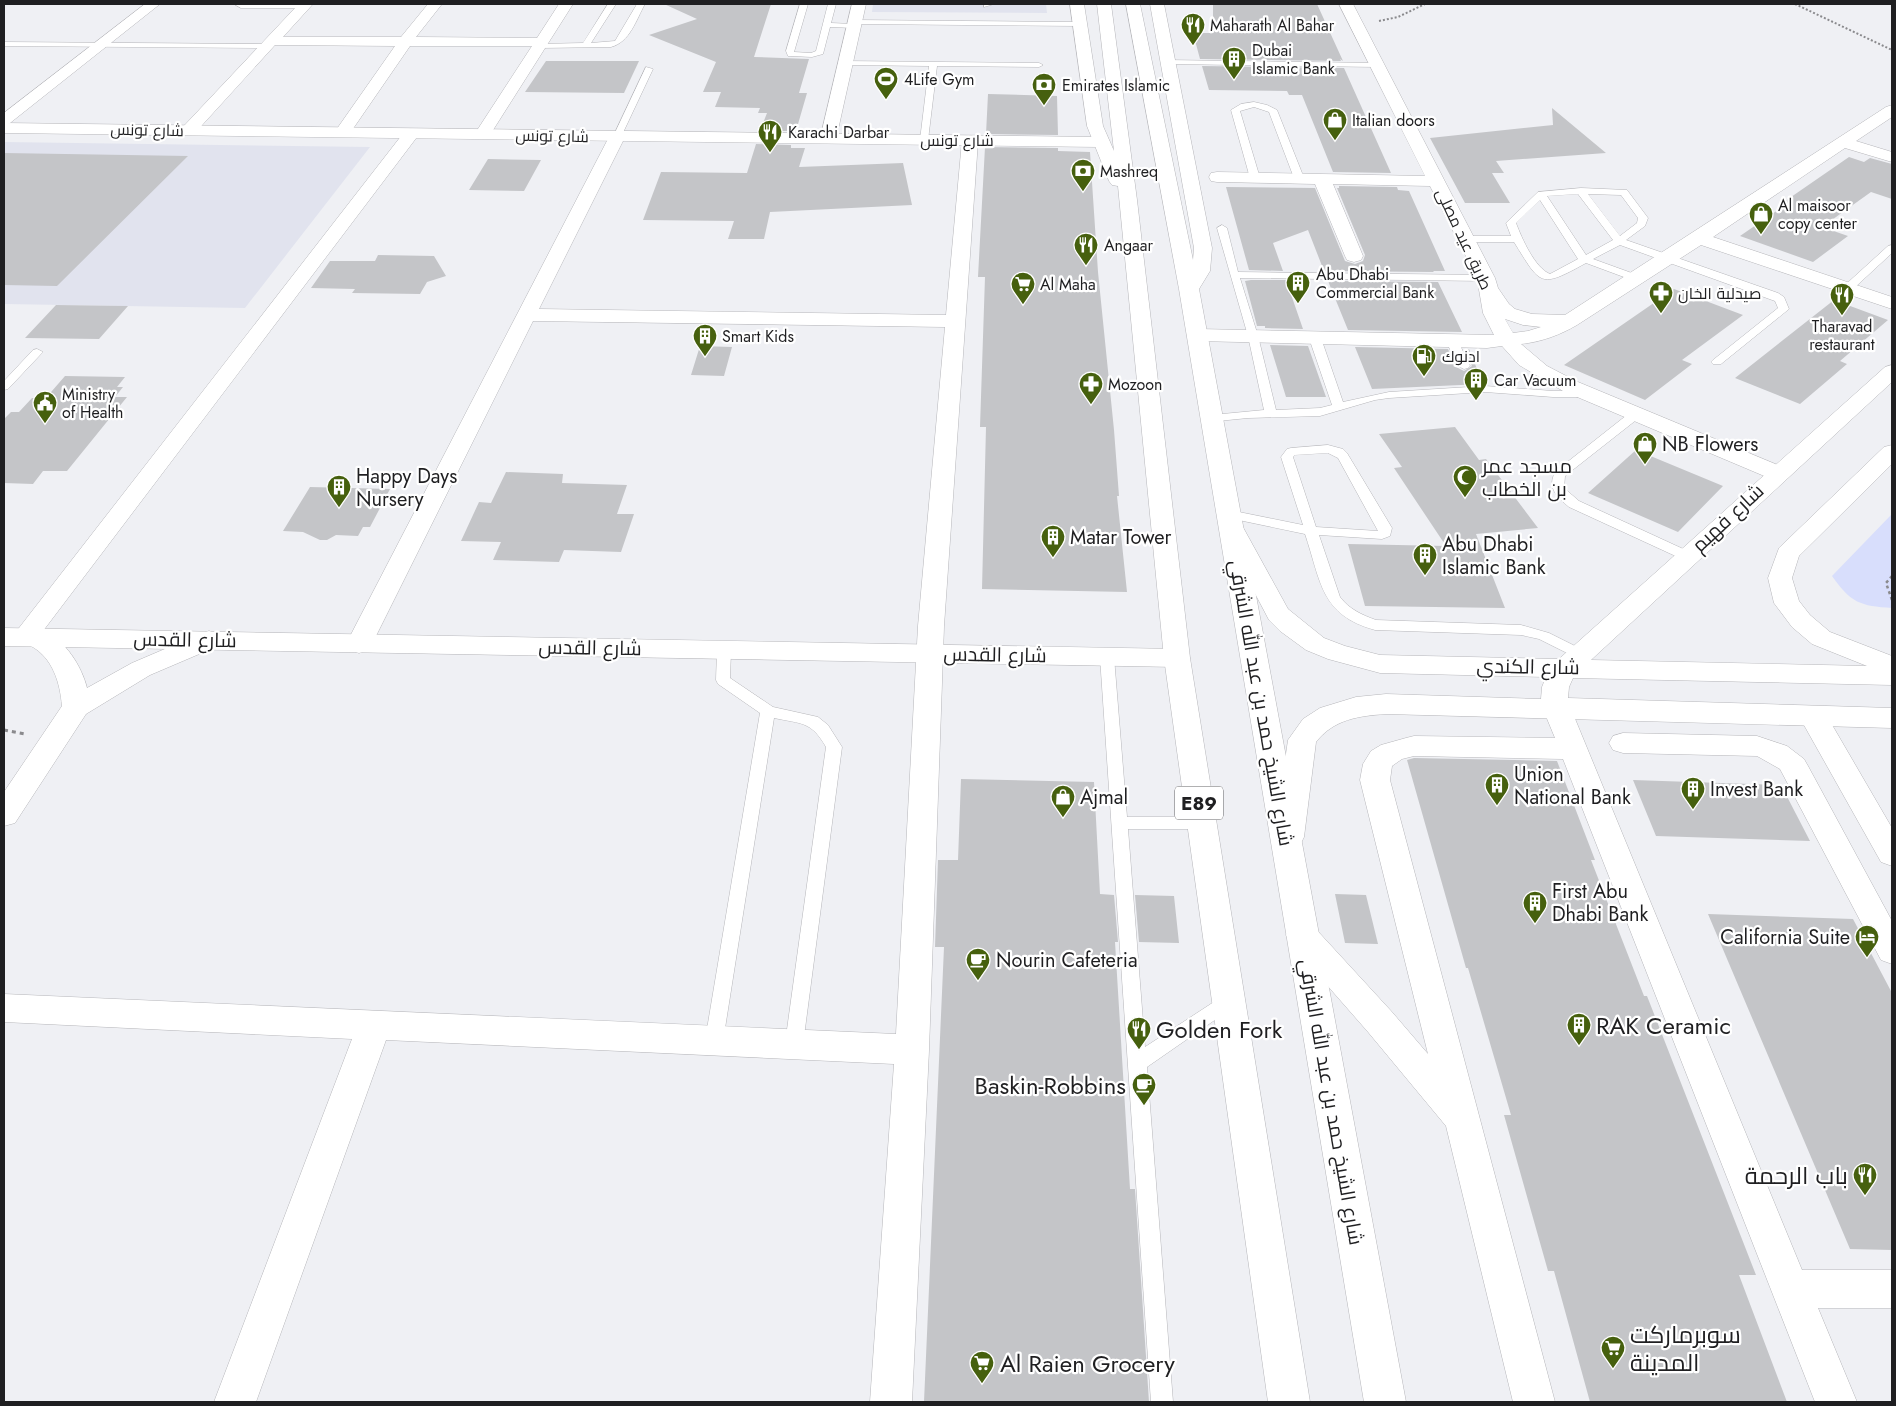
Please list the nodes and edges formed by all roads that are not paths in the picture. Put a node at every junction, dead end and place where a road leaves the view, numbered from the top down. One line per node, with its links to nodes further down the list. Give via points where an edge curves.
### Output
1 (153, 4): 23 (main road)
2 (242, 4): 3 (main road)
3 (306, 4): 21 (main road)
4 (435, 4): 19 (main road)
5 (566, 4): 22 (main road)
6 (612, 4): 24 (lane)
7 (641, 4): 24 (lane, via 618,44)
8 (804, 4): 18 (lane, via 791,54 820,52)
9 (832, 4): 18 (lane)
10 (859, 4): 16 (main road)
11 (1077, 4): 17 (main road)
12 (1104, 4): 52 (main road, E89)
13 (1133, 4): 66 (main road, شارع الشيخ حمد بن عبد الله الشرقي)
14 (1157, 4): 25 (main road)
15 (1346, 4): 28 (main road, طريق عيد مصلى)
16 (854, 24): 17 (lane); 18 (lane); 26 (main road)
17 (1080, 24): 42 (main road, via 1092,113)
18 (826, 25)
19 (404, 42): 21 (main road); 22 (main road); 35 (main road)
20 (4, 44): 23 (lane)
21 (269, 44): 23 (lane); 34 (main road)
22 (540, 44): 24 (lane); 37 (main road)
23 (99, 45): 32 (main road)
24 (586, 45)
25 (1168, 62): 28 (lane); 66 (main road, via 1203,248 1201,271)
26 (845, 64): 27 (lane); 39 (main road)
27 (933, 64): 29 (lane); 40 (lane)
28 (1378, 64): 49 (main road, طريق عيد مصلى)
29 (1039, 65)
30 (649, 69): 38 (lane)
31 (1892, 110): 43 (main road)
32 (4, 120)
33 (4, 128): 34 (main road, شارع تونس)
34 (188, 131): 35 (main road, شارع تونس)
35 (342, 133): 36 (main road, شارع تونس)
36 (411, 134): 37 (main road, شارع تونس); 91 (main road)
37 (482, 135): 38 (main road, شارع تونس)
38 (617, 137): 39 (main road, شارع تونس); 68 (main road)
39 (828, 139): 40 (main road, شارع تونس)
40 (924, 140): 41 (main road, شارع تونس)
41 (970, 141): 42 (main road, شارع تونس); 69 (main road)
42 (1100, 142): 52 (main road)
43 (1842, 142): 44 (main road); 54 (main road)
44 (1892, 157)
45 (1217, 177): 46 (main road)
46 (1255, 178): 47 (main road); 47 (lane, via 1235,110 1247,105 1273,110)
47 (1299, 178): 48 (main road)
48 (1322, 179): 49 (main road); 59 (main road)
49 (1437, 181): 55 (main road, طريق عيد مصلى)
50 (1581, 191): 51 (lane); 57 (lane); 57 (lane, via 1620,191 1627,194 1643,220 1639,227)
51 (1541, 194): 56 (lane, via 1511,223); 61 (lane)
52 (1128, 200): 97 (main road, E89)
53 (1222, 228): 62 (lane)
54 (1699, 238): 60 (main road); 65 (main road)
55 (1465, 239): 56 (lane); 64 (main road, طريق عيد مصلى)
56 (1517, 239): 61 (lane, via 1543,275 1555,276)
57 (1619, 241): 60 (lane); 61 (lane)
58 (1892, 248): 65 (lane)
59 (1354, 256)
60 (1668, 258): 63 (main road); 77 (lane, via 1774,295 1783,304 1784,309)
61 (1583, 259): 63 (lane)
62 (1234, 275): 64 (lane); 72 (lane)
63 (1636, 278): 70 (main road)
64 (1488, 284): 70 (main road, via 1503,308 1518,316 1533,320); 75 (main road, طريق عيد مصلى, via 1492,308)
65 (1848, 288): 67 (main road)
66 (1189, 289): 71 (main road, شارع الشيخ حمد بن عبد الله الشرقي)
67 (1892, 303)
68 (524, 315): 69 (main road); 93 (main road)
69 (956, 321): 95 (main road)
70 (1570, 321): 75 (main road, via 1537,336)
71 (1197, 335): 72 (main road); 85 (main road, شارع الشيخ حمد بن عبد الله الشرقي)
72 (1253, 336): 73 (main road); 83 (lane)
73 (1315, 338): 74 (main road); 82 (lane)
74 (1452, 341): 75 (main road); 78 (lane)
75 (1508, 341): 81 (main road, طريق عيد مصلى, via 1532,364)
76 (37, 352): 80 (lane)
77 (1717, 362)
78 (1464, 366)
79 (1892, 371): 87 (main road, شارع فهيم)
80 (4, 387)
81 (1588, 394): 82 (lane, via 1561,395 1474,387 1380,396); 84 (main road, طريق عيد مصلى)
82 (1339, 407): 83 (lane, via 1320,412)
83 (1271, 413): 85 (lane)
84 (1636, 414): 87 (main road, طريق عيد مصلى); 90 (lane, via 1560,474 1556,485 1574,504)
85 (1212, 419): 88 (main road, شارع الشيخ حمد بن عبد الله الشرقي)
86 (1892, 452): 99 (main road, via 1788,553 1780,578 1787,602 1801,622 1821,638)
87 (1777, 473): 90 (main road, شارع فهيم)
88 (1230, 519): 89 (lane); 98 (main road, شارع الكندي, via 1278,614 1315,644 1380,664 1401,666); 111 (main road, شارع الشيخ حمد بن عبد الله الشرقي)
89 (1311, 531): 89 (lane, via 1378,536 1386,530 1343,456 1333,450 1296,451 1287,457); 98 (lane, via 1333,598 1339,607 1358,619 1375,625 1521,630 1544,636)
90 (1687, 556): 98 (main road, شارع فهيم)
91 (22, 637): 92 (main road, شارع القدس); 101 (main road, via 59,656 76,693)
92 (210, 640): 93 (main road, شارع القدس); 101 (main road, via 141,669)
93 (359, 644): 94 (main road, شارع القدس)
94 (724, 650): 95 (main road, شارع القدس); 103 (lane, via 723,680)
95 (930, 654): 96 (main road, شارع القدس); 120 (main road)
96 (1107, 657): 97 (main road, شارع القدس); 109 (lane)
97 (1177, 658): 110 (main road, E89)
98 (1573, 661): 100 (main road, شارع الكندي); 102 (main road, via 1558,678 1554,701)
99 (1892, 666)
100 (1892, 676)
101 (76, 707): 108 (main road)
102 (1557, 709): 104 (main road, شارع الكندي); 107 (main road); 111 (main road, شارع الكندي, via 1386,704 1356,707 1330,715 1313,726 1302,740)
103 (768, 711): 118 (lane); 119 (lane, via 813,721 823,729 834,747)
104 (1814, 718): 105 (main road, شارع الكندي); 112 (main road)
105 (1892, 718)
106 (1623, 743): 114 (main road, via 1757,746 1787,759 1794,766)
107 (1573, 749): 122 (main road, via 1414,746 1394,751 1375,766 1375,780); 123 (main road)
108 (4, 816)
109 (1120, 822): 110 (lane); 121 (lane)
110 (1202, 823): 115 (main road, E89)
111 (1287, 854): 113 (main road, شارع الشيخ حمد بن عبد الله الشرقي)
112 (1892, 854)
113 (1302, 935): 122 (main road); 129 (main road, شارع الشيخ حمد بن عبد الله الشرقي)
114 (1892, 951)
115 (1229, 1001): 121 (lane); 128 (main road, E89)
116 (4, 1008): 117 (main road)
117 (374, 1025): 118 (main road); 125 (main road)
118 (714, 1041): 119 (main road)
119 (794, 1044): 120 (main road)
120 (912, 1050): 126 (main road)
121 (1137, 1063): 127 (lane)
122 (1462, 1121): 130 (main road)
123 (1791, 1289): 124 (main road); 131 (main road)
124 (1892, 1289)
125 (235, 1402)
126 (891, 1402)
127 (1162, 1402)
128 (1289, 1402)
129 (1385, 1402)
130 (1534, 1402)
131 (1836, 1402)

